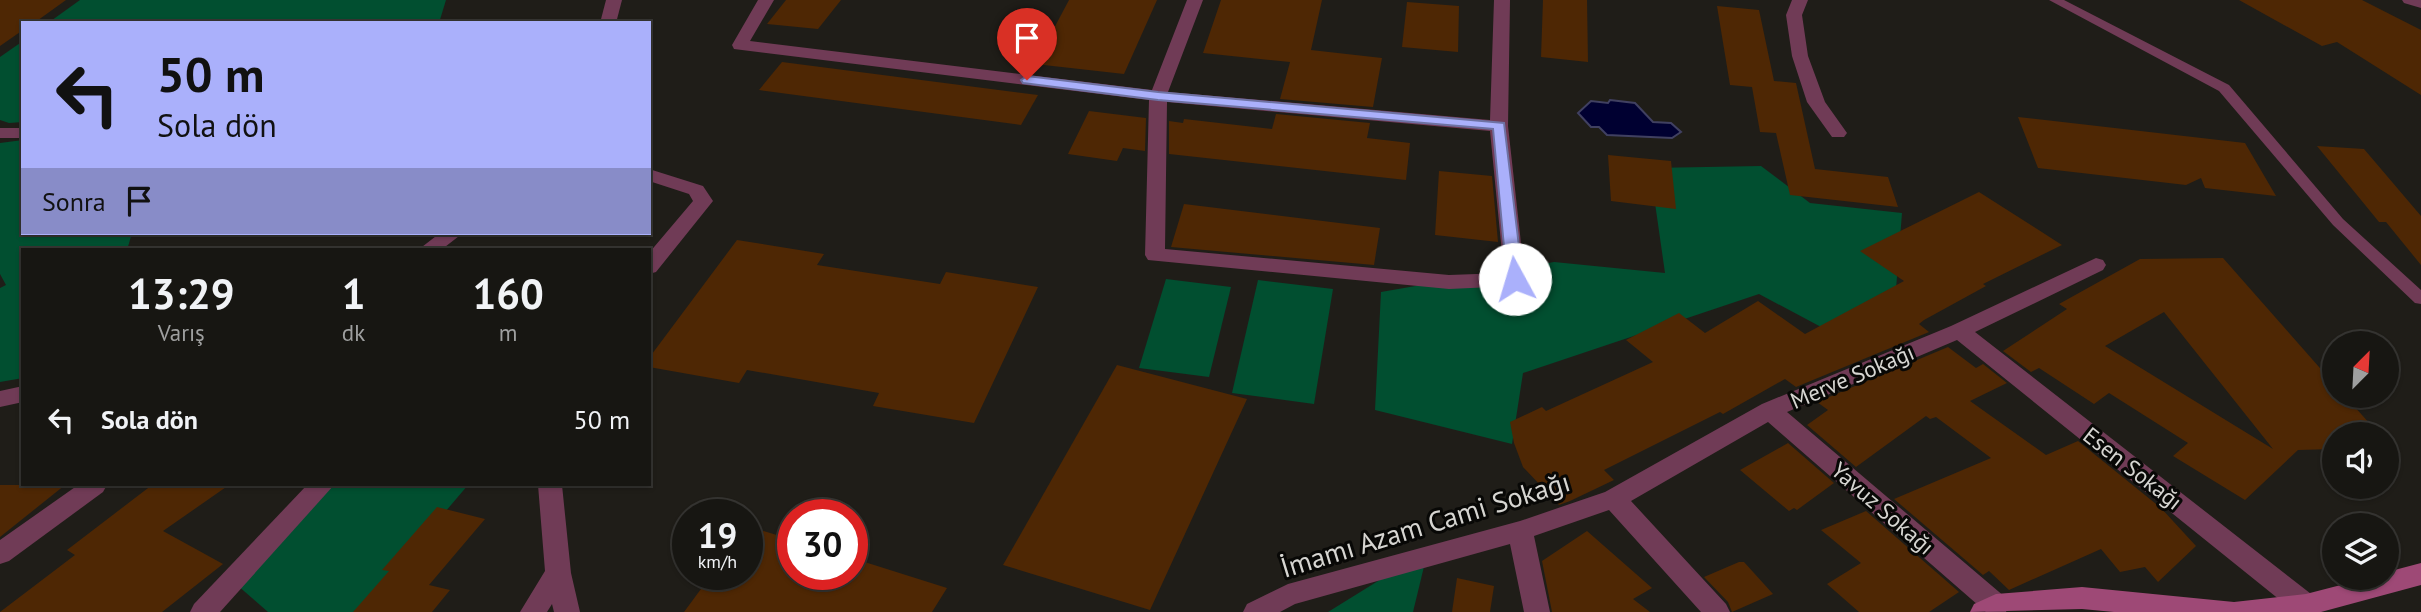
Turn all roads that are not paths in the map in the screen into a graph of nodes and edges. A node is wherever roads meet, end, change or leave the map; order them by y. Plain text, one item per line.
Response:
1 (614, 0) edge
2 (766, 0) edge
3 (1195, 0) edge
4 (1502, 0) edge
5 (1800, 0) edge
6 (2055, 0) edge
7 (2410, 0) edge
8 (2421, 4) edge
9 (609, 21) edge
10 (1158, 96) junction
11 (1499, 126) junction
12 (0, 132) edge
13 (21, 132) edge
14 (1838, 133) dead end
15 (651, 175) edge
16 (450, 235) edge
17 (431, 248) edge
18 (651, 265) edge
19 (2096, 265) dead end
20 (2421, 299) edge
21 (1959, 331) junction
22 (21, 394) edge
23 (0, 398) edge
24 (1770, 410) junction
25 (94, 486) edge
26 (321, 486) edge
27 (550, 486) edge
28 (1614, 499) junction
29 (1520, 531) junction
30 (0, 554) edge
31 (558, 573) junction
32 (2421, 574) edge
33 (2305, 608) edge
34 (1989, 609) edge
35 (203, 612) edge
36 (533, 612) edge
37 (567, 612) edge
38 (1256, 612) edge
39 (1537, 612) edge
40 (1717, 612) edge
41 (2234, 612) edge

1 - 9 street
2 - 10 street
3 - 10 street
4 - 11 street
5 - 14 street
6 - 20 lane
7 - 8 street
10 - 11 street
10 - 11 street
12 - 13 street
15 - 18 street
16 - 17 street
19 - 21 street, Merve Sokağı
21 - 24 street, Merve Sokağı
21 - 33 street, Esen Sokağı
22 - 23 street
24 - 28 street, Merve Sokağı
24 - 34 street, Yavuz Sokağı
25 - 30 street
26 - 35 street
27 - 31 street
28 - 29 street, İmamı Azam Cami Sokağı
28 - 40 street
29 - 38 street, İmamı Azam Cami Sokağı
29 - 39 street
31 - 36 street
31 - 37 street
32 - 33 main road
33 - 41 main road
34 - 41 main road

